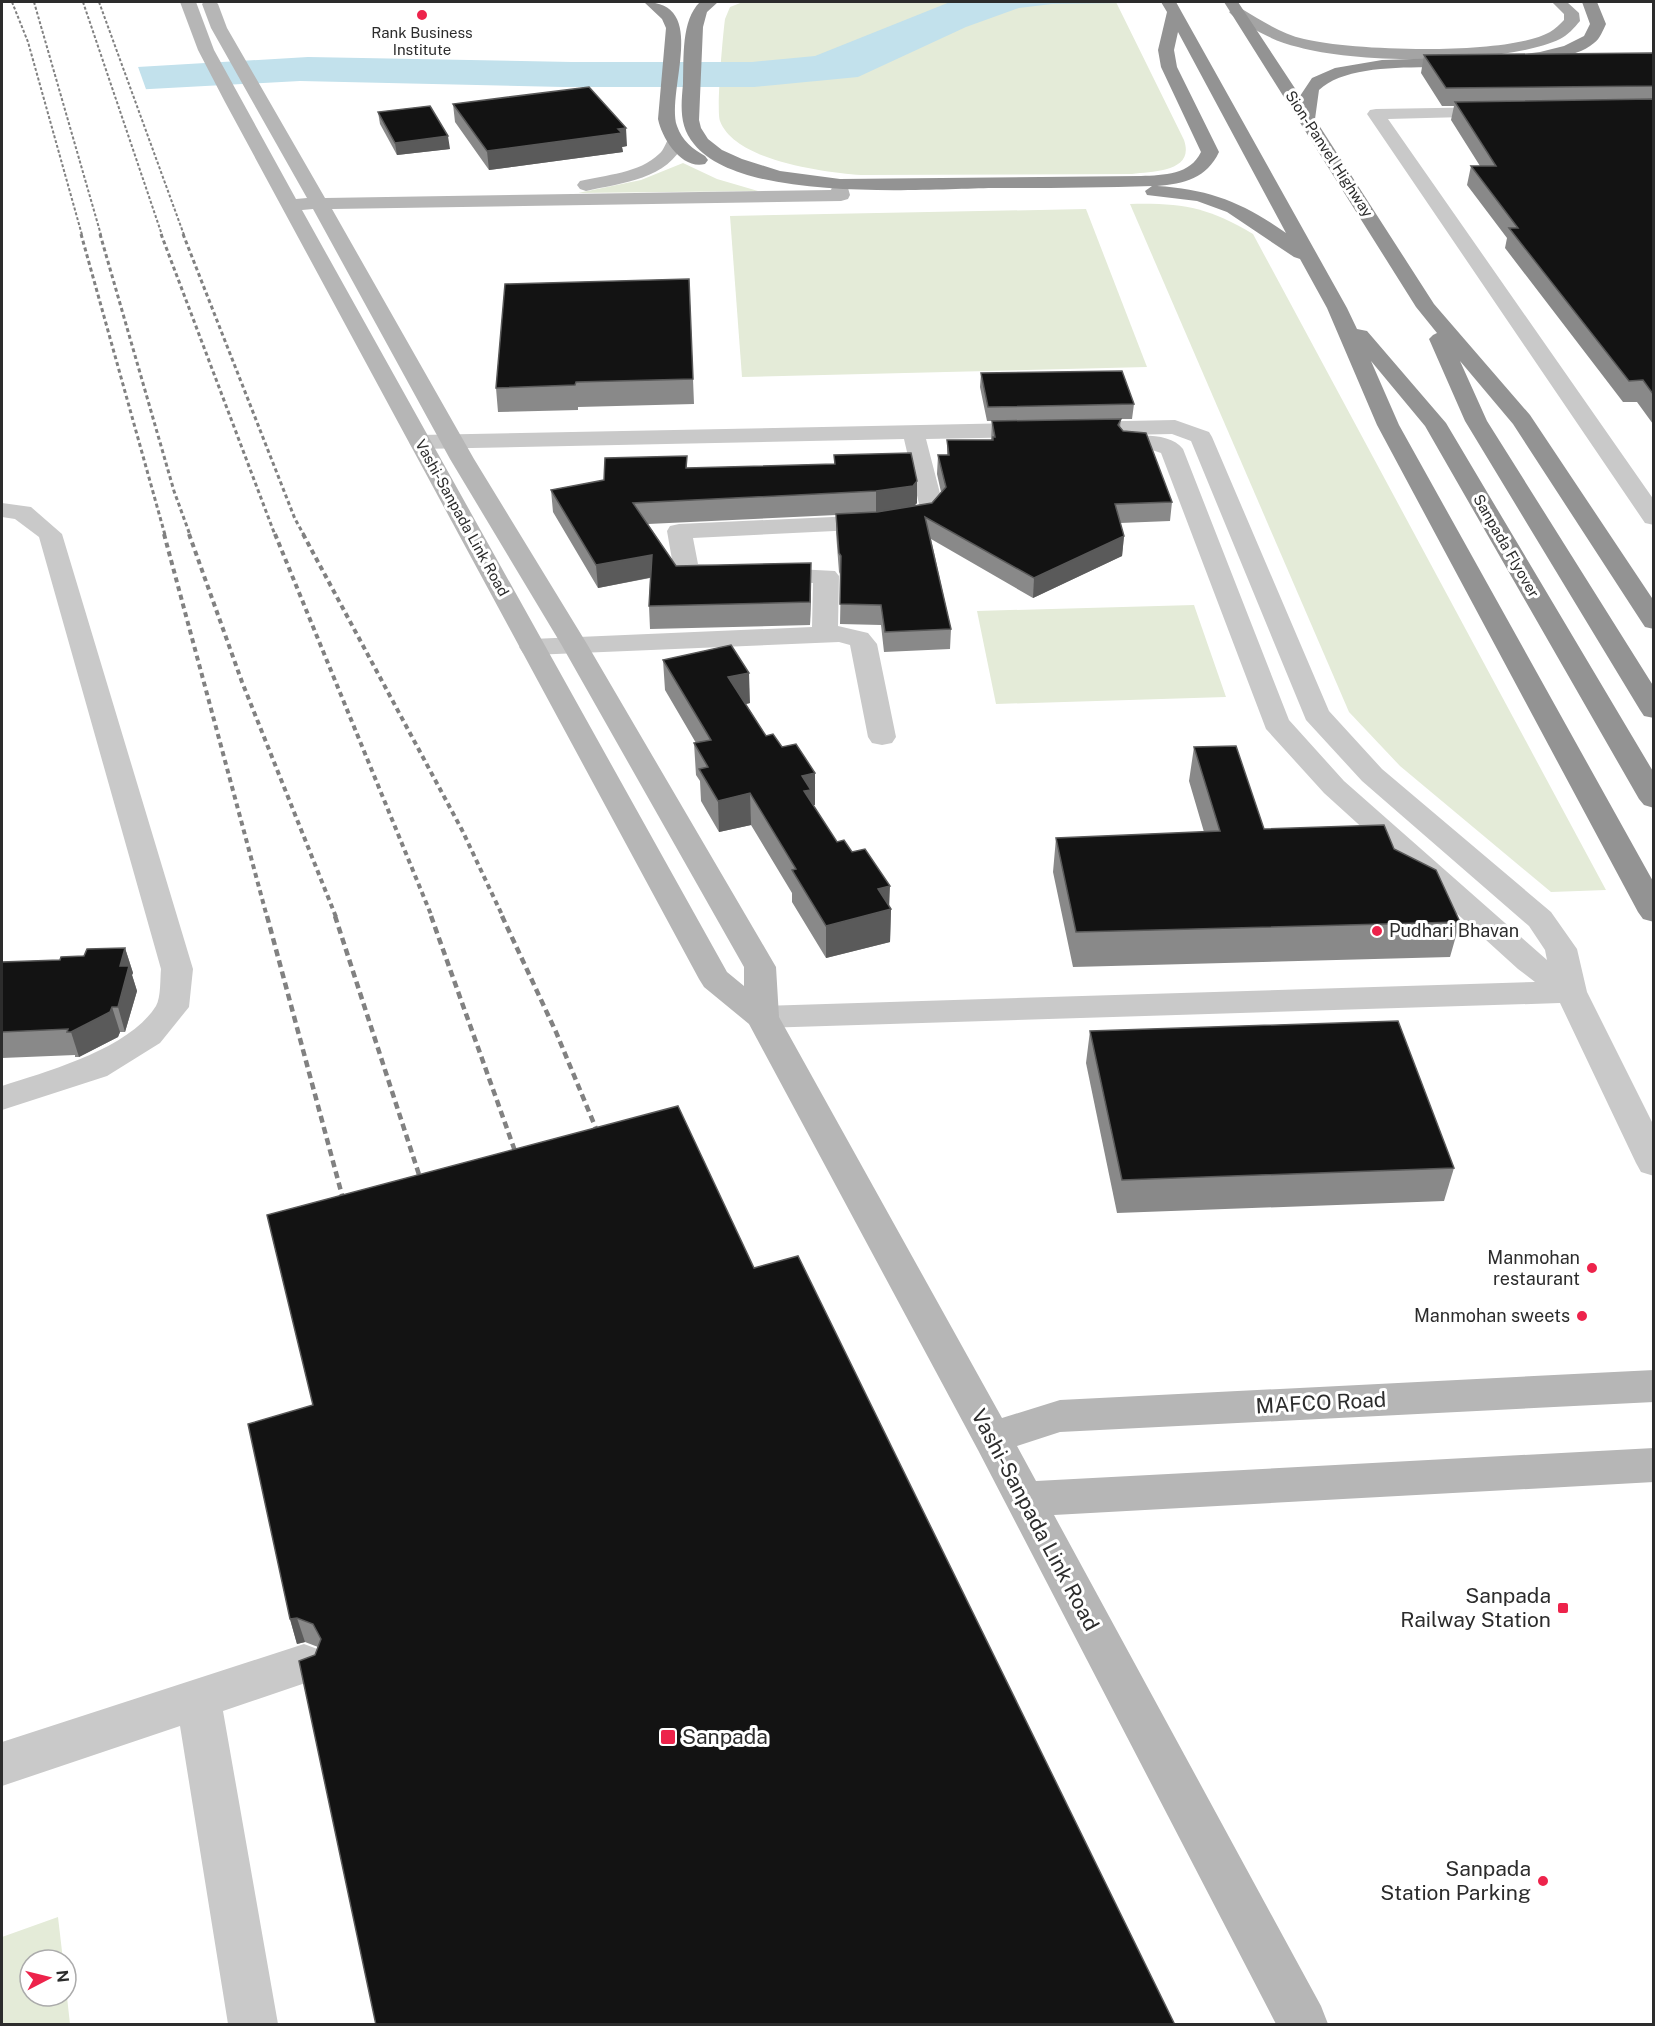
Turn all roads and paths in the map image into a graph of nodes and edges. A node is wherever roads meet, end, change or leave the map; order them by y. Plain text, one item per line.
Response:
1 (188, 2) edge
2 (209, 2) edge
3 (710, 2) edge
4 (1559, 2) edge
5 (1591, 3) edge
6 (655, 4) edge
7 (1172, 7) edge
8 (1234, 7) edge
9 (1515, 112) edge
10 (690, 118) junction
11 (667, 119) junction
12 (1306, 120) junction
13 (675, 142) junction
14 (296, 162) junction
15 (268, 166) junction
16 (841, 190) junction
17 (316, 198) junction
18 (287, 201) junction
19 (1310, 260) junction
20 (1426, 307) junction
21 (1337, 308) junction
22 (915, 438) junction
23 (458, 450) junction
24 (425, 451) junction
25 (2, 510) edge
26 (1653, 518) edge
27 (1653, 621) edge
28 (825, 635) junction
29 (574, 644) junction
30 (532, 647) junction
31 (1653, 710) edge
32 (882, 737) dead end
33 (1653, 799) edge
34 (1653, 912) edge
35 (1571, 992) junction
36 (762, 1017) junction
37 (2, 1098) edge
38 (1653, 1163) edge
39 (1653, 1386) edge
40 (992, 1438) junction
41 (1653, 1465) edge
42 (1023, 1499) junction
43 (304, 1664) edge
44 (198, 1699) junction
45 (2, 1764) edge
46 (253, 2025) edge
47 (1303, 2025) edge

1 - 15 main road, Vashi-Sanpada Link Road
2 - 14 main road, Vashi-Sanpada Link Road
3 - 10 highway
4 - 8 main road
5 - 12 highway
6 - 11 highway
7 - 16 highway
7 - 19 highway
8 - 12 highway, Sion-Panvel Highway
9 - 26 street
10 - 11 highway
10 - 16 highway
11 - 13 highway
12 - 20 highway, Sion-Panvel Highway
13 - 16 highway
13 - 17 main road
14 - 15 main road
14 - 17 main road, Vashi-Sanpada Link Road
15 - 18 main road, Vashi-Sanpada Link Road
16 - 17 main road
16 - 19 highway
17 - 18 main road
17 - 23 main road, Vashi-Sanpada Link Road
18 - 24 main road, Vashi-Sanpada Link Road
19 - 21 highway
20 - 27 highway
20 - 31 highway
21 - 33 highway, Sanpada Flyover
21 - 34 highway
22 - 23 street
22 - 28 street
22 - 35 street
22 - 35 street
23 - 24 street
23 - 29 main road, Vashi-Sanpada Link Road
24 - 30 main road, Vashi-Sanpada Link Road
25 - 37 street
28 - 29 street
28 - 32 street
29 - 30 street
29 - 36 main road, Vashi-Sanpada Link Road
30 - 36 main road, Vashi-Sanpada Link Road
35 - 36 street
35 - 38 street
36 - 40 main road, Vashi-Sanpada Link Road
39 - 40 main road, MAFCO Road
40 - 42 main road, Vashi-Sanpada Link Road
41 - 42 main road
42 - 47 main road, Vashi-Sanpada Link Road
43 - 44 street
44 - 45 street
44 - 46 street

